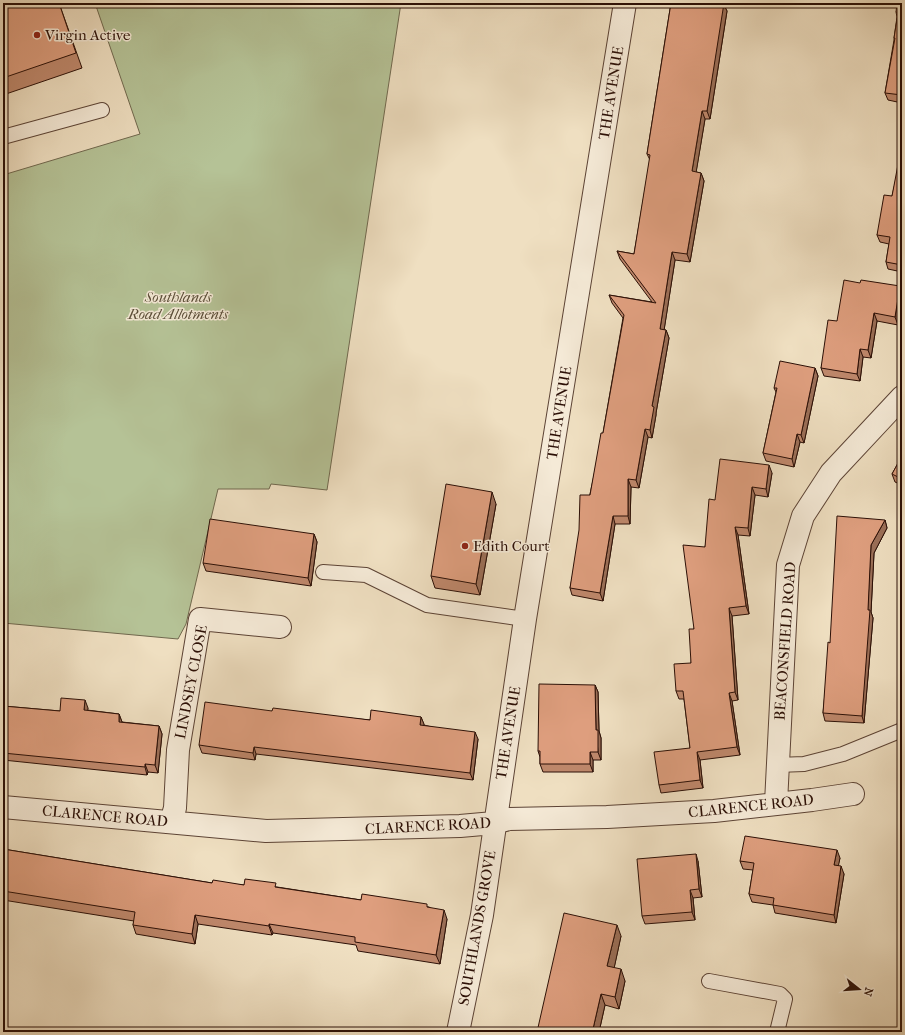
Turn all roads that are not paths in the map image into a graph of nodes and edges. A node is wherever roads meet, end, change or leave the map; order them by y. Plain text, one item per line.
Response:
1 (625, 3) edge
2 (102, 110) dead end
3 (3, 137) edge
4 (902, 397) edge
5 (323, 572) dead end
6 (525, 619) junction
7 (280, 627) dead end
8 (902, 730) edge
9 (777, 765) junction
10 (853, 794) dead end
11 (776, 803) junction
12 (3, 807) edge
13 (171, 822) junction
14 (494, 823) junction
15 (709, 981) dead end
16 (458, 1032) edge
17 (777, 1032) edge

1 - 6 street, THE AVENUE
2 - 3 lane
4 - 9 street, BEACONSFIELD ROAD
5 - 6 lane
6 - 14 street, THE AVENUE
7 - 13 street, LINDSEY CLOSE
8 - 9 lane
9 - 11 street, BEACONSFIELD ROAD
10 - 11 street, CLARENCE ROAD
11 - 14 street, CLARENCE ROAD
12 - 13 street, CLARENCE ROAD
13 - 14 street, CLARENCE ROAD
14 - 16 street, SOUTHLANDS GROVE
15 - 17 lane

